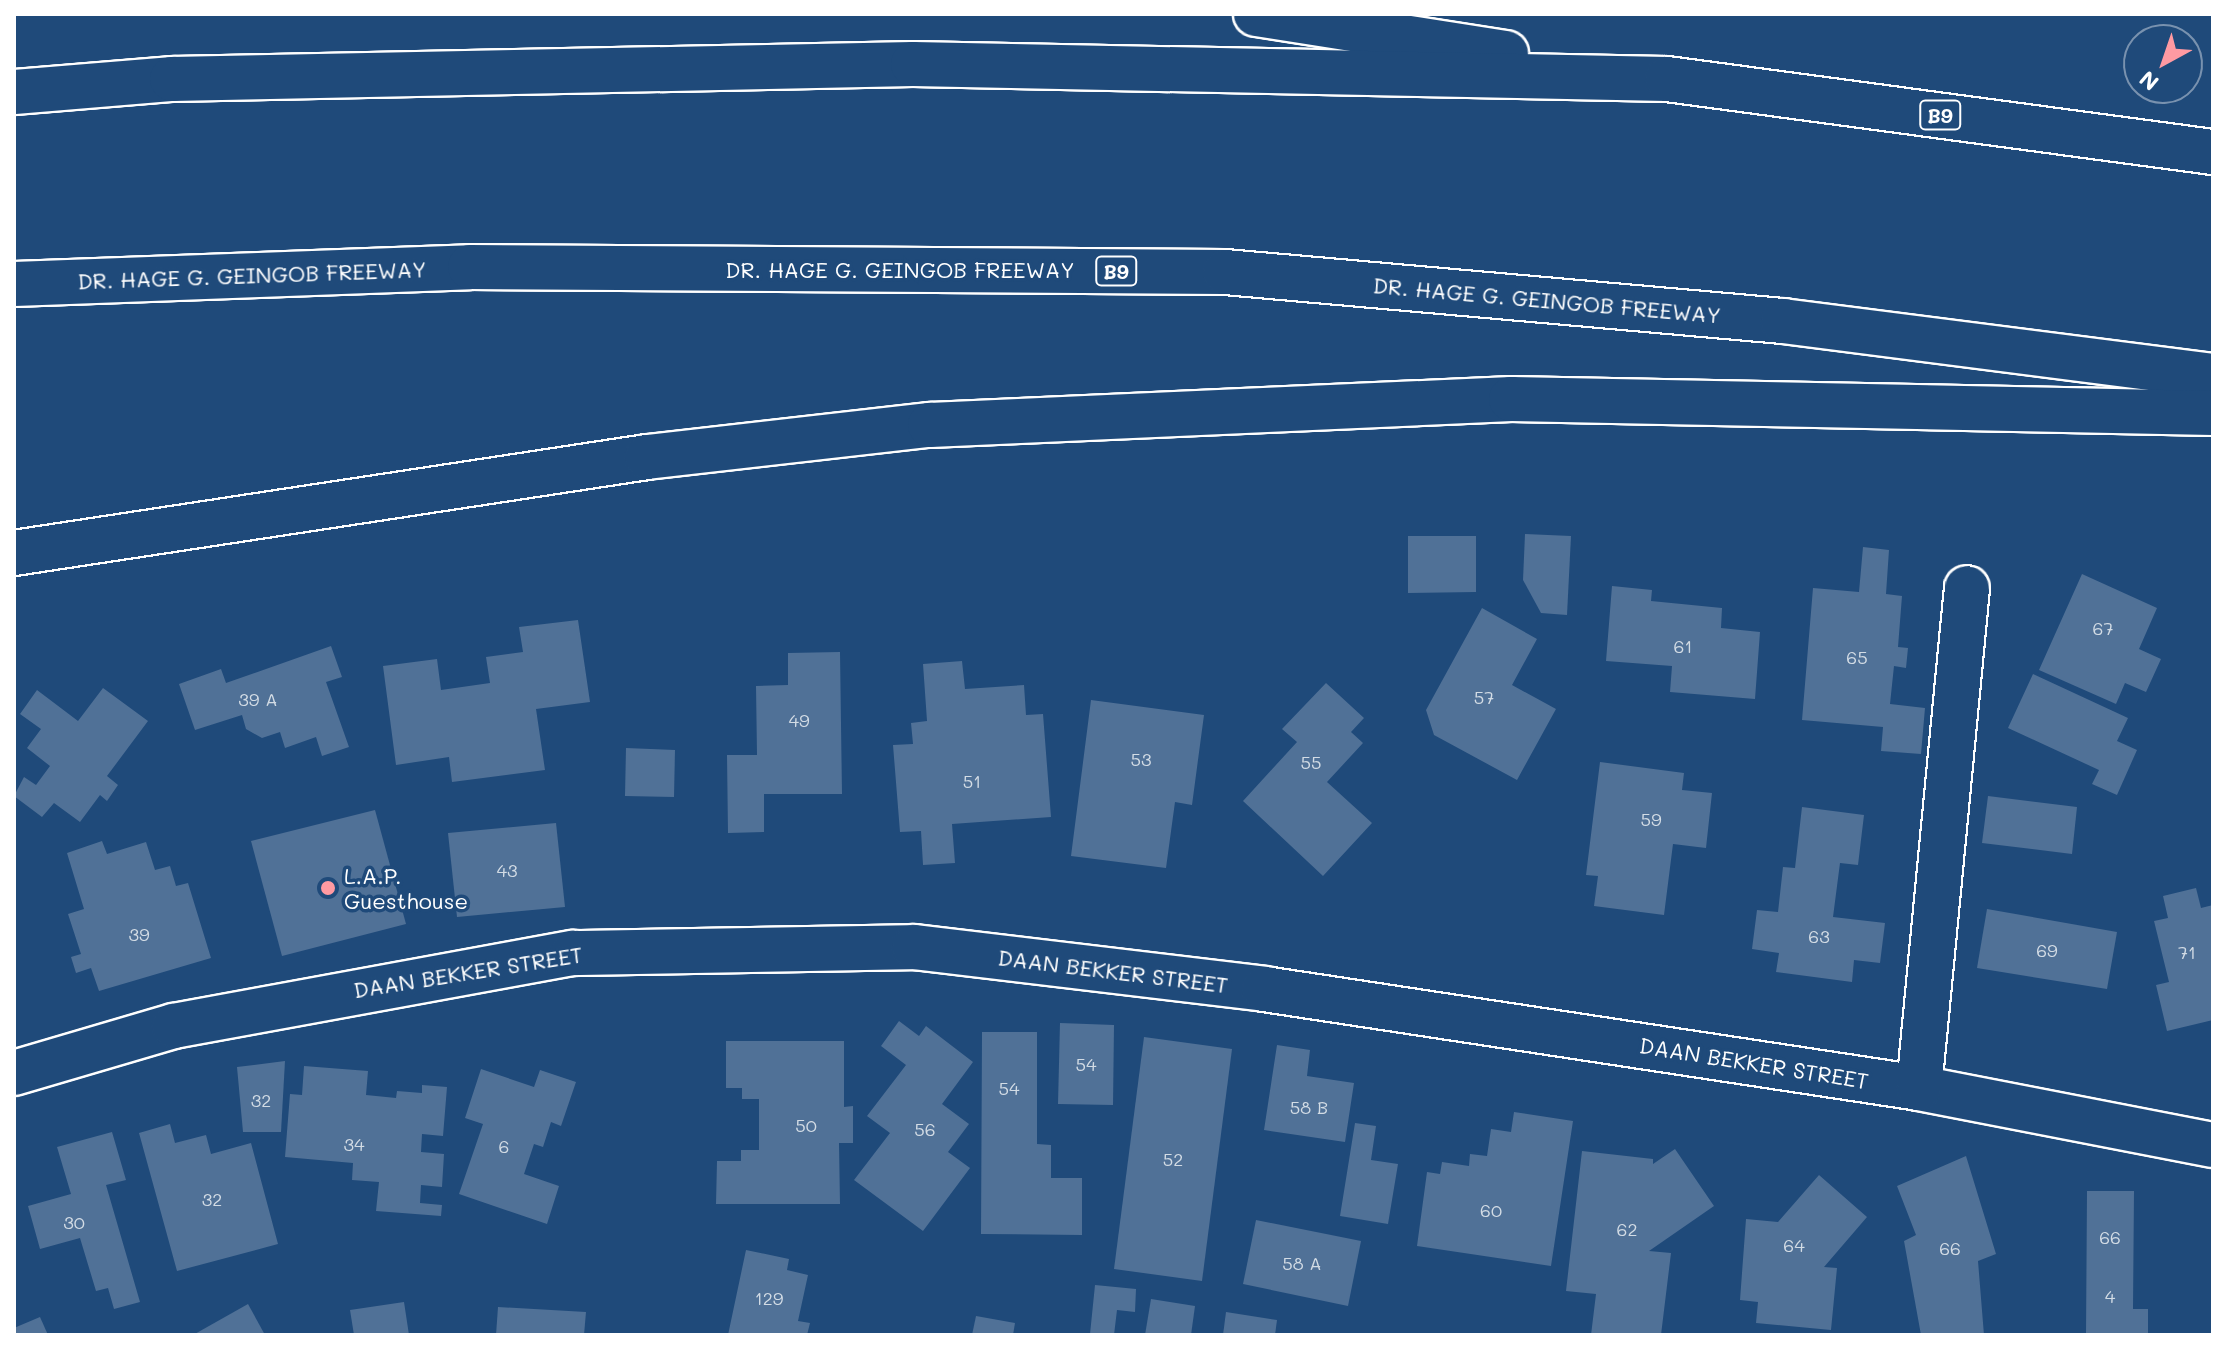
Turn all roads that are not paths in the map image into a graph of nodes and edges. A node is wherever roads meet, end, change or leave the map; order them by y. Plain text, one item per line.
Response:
1 (1256, 14) edge
2 (1667, 79) junction
3 (14, 92) edge
4 (2213, 152) edge
5 (14, 284) edge
6 (2213, 376) edge
7 (2213, 413) edge
8 (14, 553) edge
9 (1967, 588) dead end
10 (14, 1073) edge
11 (1919, 1088) junction
12 (2213, 1145) edge

1 - 2 main road
2 - 3 main road, B9
2 - 4 main road, B9
5 - 6 main road, DR. HAGE G. GEINGOB FREEWAY / B9
7 - 8 main road
9 - 11 main road
10 - 11 main road, DAAN BEKKER STREET
11 - 12 main road, DAAN BEKKER STREET

